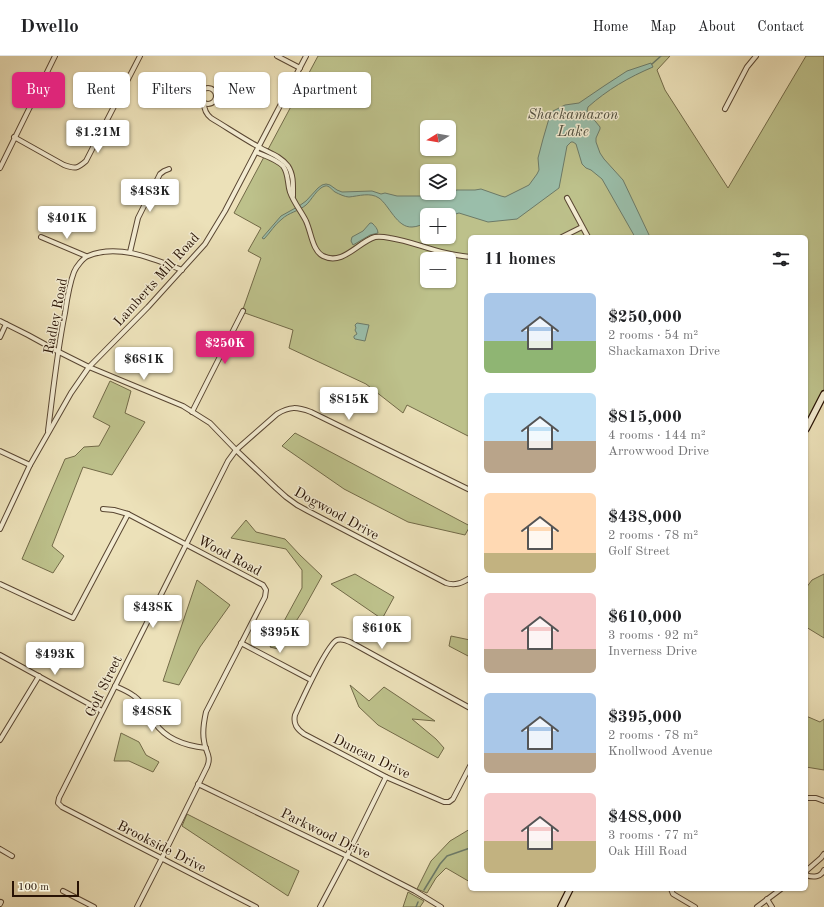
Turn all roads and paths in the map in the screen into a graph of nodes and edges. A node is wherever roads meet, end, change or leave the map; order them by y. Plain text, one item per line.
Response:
1 (55, 56) edge
2 (140, 56) edge
3 (277, 56) edge
4 (306, 56) edge
5 (756, 56) edge
6 (300, 68) junction
7 (204, 103) joint
8 (204, 108) edge
9 (724, 109) dead end
10 (14, 137) junction
11 (259, 147) junction
12 (256, 152) junction
13 (0, 168) edge
14 (169, 169) dead end
15 (567, 198) dead end
16 (293, 199) junction
17 (582, 226) junction
18 (566, 235) edge
19 (587, 235) edge
20 (41, 237) dead end
21 (130, 252) junction
22 (86, 256) junction
23 (468, 257) edge
24 (182, 270) junction
25 (243, 311) dead end
26 (0, 321) edge
27 (6, 324) junction
28 (0, 337) edge
29 (58, 352) junction
30 (89, 367) junction
31 (824, 394) edge
32 (192, 412) junction
33 (808, 425) edge
34 (48, 434) junction
35 (236, 450) junction
36 (0, 451) edge
37 (30, 465) junction
38 (468, 489) edge
39 (103, 509) dead end
40 (128, 514) junction
41 (1, 526) edge
42 (187, 544) junction
43 (468, 579) edge
44 (0, 584) edge
45 (241, 643) junction
46 (0, 654) edge
47 (39, 676) junction
48 (311, 680) junction
49 (115, 686) junction
50 (468, 707) edge
51 (102, 711) junction
52 (0, 740) edge
53 (206, 748) junction
54 (468, 770) edge
55 (386, 777) junction
56 (198, 784) junction
57 (808, 798) edge
58 (824, 801) edge
59 (58, 803) joint
60 (0, 850) edge
61 (12, 856) dead end
62 (347, 856) junction
63 (822, 856) edge
64 (162, 858) junction
65 (824, 863) edge
66 (808, 869) edge
67 (824, 870) edge
68 (808, 876) edge
69 (63, 891) dead end
70 (569, 891) edge
71 (672, 891) edge
72 (778, 891) edge
73 (767, 899) junction
74 (94, 907) edge
75 (137, 907) edge
76 (256, 907) edge
77 (320, 907) edge
78 (440, 907) edge
79 (561, 907) edge
80 (695, 907) edge
81 (757, 907) edge
82 (772, 907) edge

1 - 10 street
2 - 10 street
3 - 6 street
4 - 6 street, Lamberts Mill Road
5 - 9 street
6 - 11 street, Lamberts Mill Road
7 - 7 street
8 - 11 street
10 - 13 street
11 - 12 street, Lamberts Mill Road
11 - 16 street
12 - 16 street
12 - 24 street, Lamberts Mill Road
14 - 21 street
15 - 17 street
16 - 23 street
17 - 18 street
17 - 19 street
20 - 22 street
21 - 22 street
21 - 24 street
22 - 29 street, Radley Road
24 - 30 street, Lamberts Mill Road
25 - 32 street
26 - 27 street, Dogwood Drive
27 - 28 street
27 - 29 street, Dogwood Drive
29 - 30 street, Dogwood Drive
29 - 34 street, Radley Road
30 - 32 street, Dogwood Drive
30 - 34 street, Lamberts Mill Road
31 - 33 main road
32 - 35 street, Dogwood Drive
34 - 37 street, Lamberts Mill Road
35 - 38 street, Golf Street
35 - 42 street, Golf Street
35 - 43 street, Dogwood Drive
36 - 37 street
37 - 41 street, Lamberts Mill Road
39 - 40 street, Wood Road
40 - 42 street, Wood Road
40 - 44 street
42 - 45 street, Wood Road
42 - 49 street, Golf Street
45 - 48 street
45 - 53 street, Wood Road
46 - 47 street
47 - 51 street
47 - 52 street
48 - 50 street
48 - 55 street, Duncan Drive
49 - 51 street, Golf Street
49 - 53 street
51 - 59 street, Golf Street
53 - 56 street, Wood Road
54 - 55 street, Duncan Drive
55 - 62 street
56 - 62 street, Parkwood Drive
56 - 64 street, Wood Road
57 - 58 street
59 - 64 street, Brookside Drive
60 - 61 street
62 - 77 street
62 - 78 street, Parkwood Drive
63 - 65 street
63 - 66 street
64 - 75 street, Wood Road
64 - 76 street, Brookside Drive
67 - 68 street
69 - 74 street
70 - 79 main road
71 - 80 street
72 - 73 street
73 - 81 street
73 - 82 street

